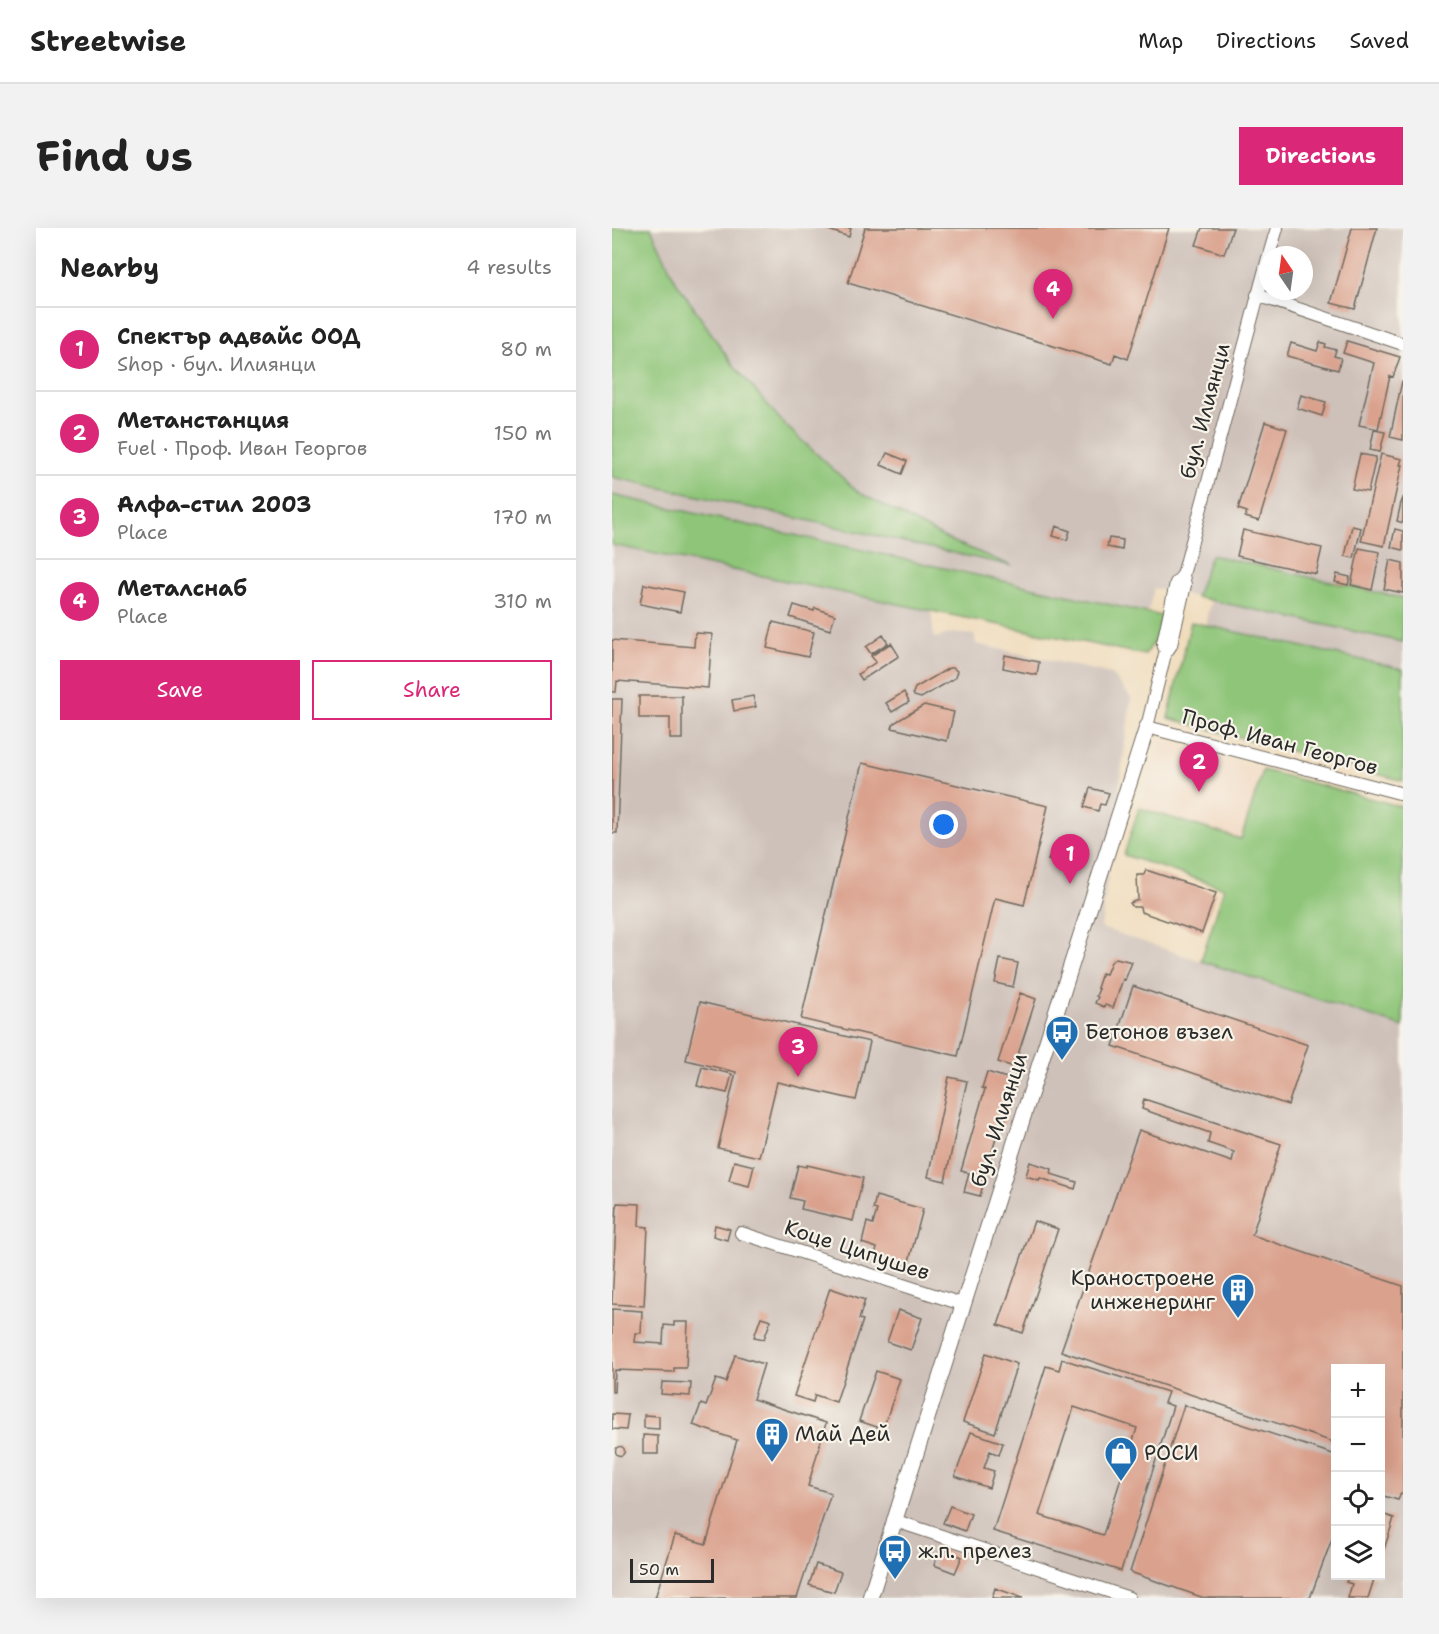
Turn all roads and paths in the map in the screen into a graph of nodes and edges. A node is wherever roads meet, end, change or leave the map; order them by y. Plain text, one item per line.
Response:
1 (1277, 228) edge
2 (1271, 246) edge
3 (1259, 288) edge
4 (1257, 295) junction
5 (1403, 344) edge
6 (1147, 727) junction
7 (1403, 794) edge
8 (741, 1233) dead end
9 (962, 1304) junction
10 (893, 1520) junction
11 (870, 1598) edge
12 (1129, 1598) edge

1 - 2 street, бул. Илиянци
3 - 4 street, бул. Илиянци
4 - 5 street
4 - 6 street, бул. Илиянци
6 - 7 street, Проф. Иван Георгов
6 - 9 street, бул. Илиянци
8 - 9 street, Коце Ципушев
9 - 10 street, бул. Илиянци
10 - 11 street, бул. Илиянци
10 - 12 street

